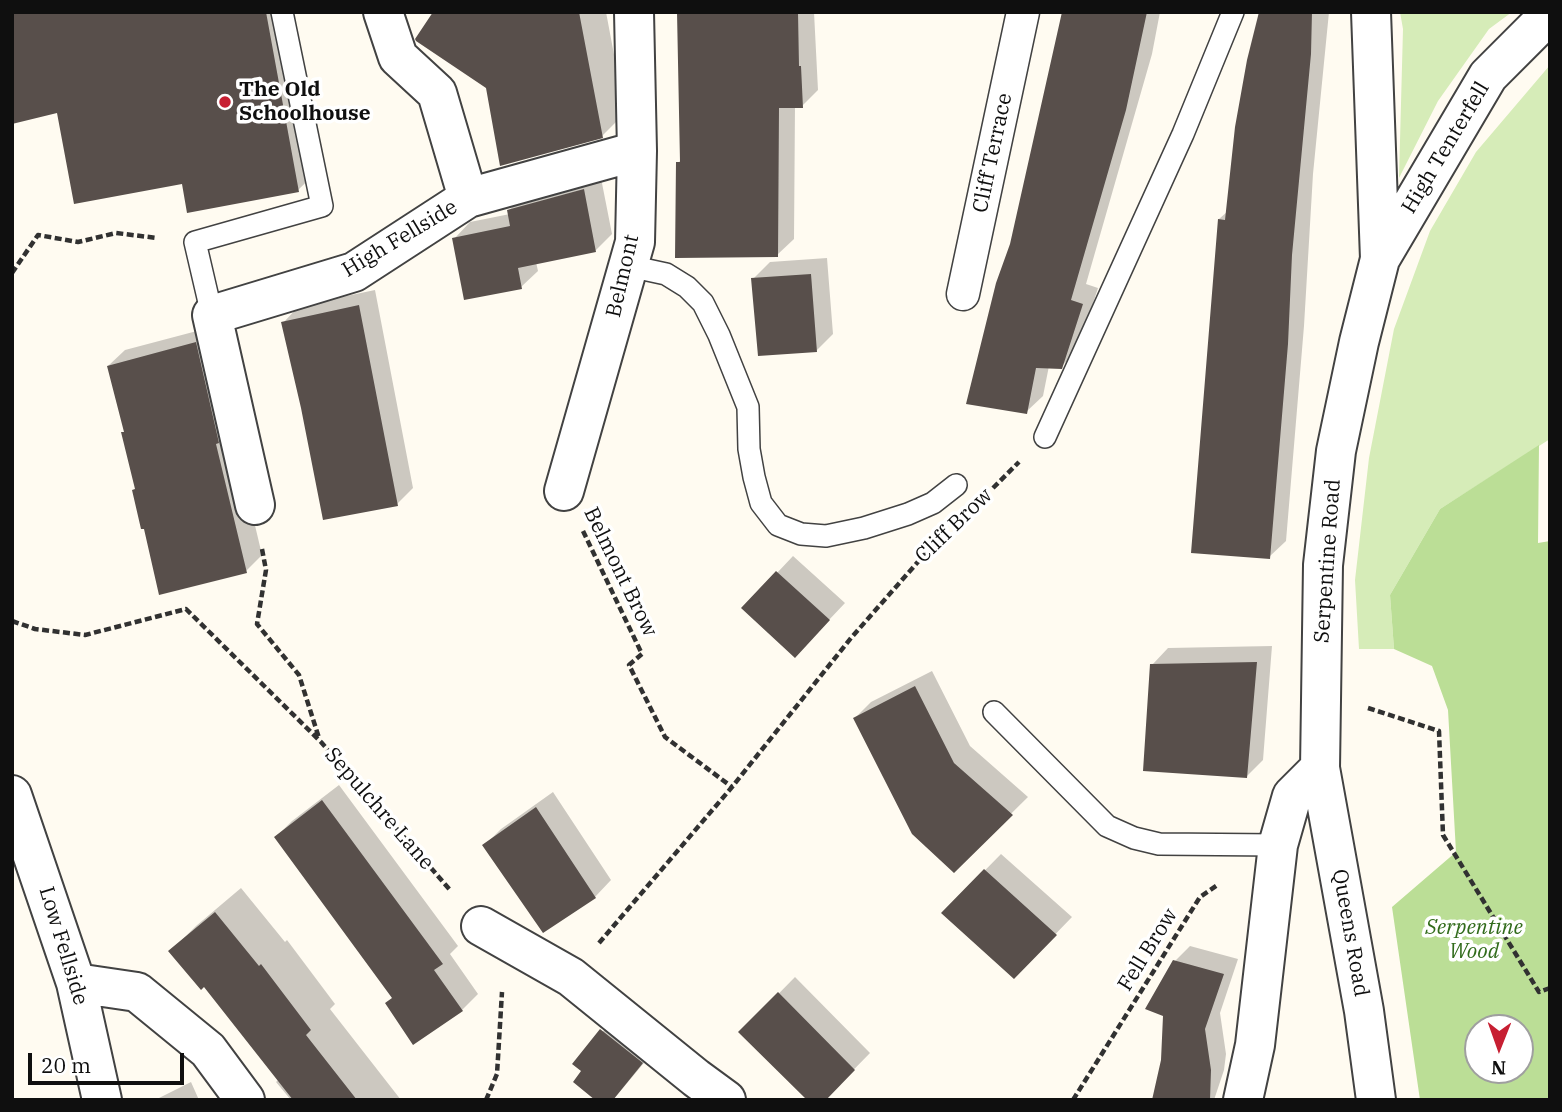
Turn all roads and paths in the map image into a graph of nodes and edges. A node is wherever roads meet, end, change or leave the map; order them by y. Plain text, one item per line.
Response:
1 (282, 12) edge
2 (383, 12) edge
3 (634, 12) edge
4 (1023, 12) edge
5 (1233, 12) edge
6 (1371, 12) edge
7 (1550, 14) edge
8 (637, 151) junction
9 (468, 198) junction
10 (117, 233) dead end
11 (1380, 259) junction
12 (629, 266) junction
13 (12, 273) edge
14 (963, 294) dead end
15 (212, 315) junction
16 (1045, 437) joint
17 (956, 485) dead end
18 (564, 491) joint
19 (985, 495) dead end
20 (255, 505) joint
21 (936, 543) dead end
22 (12, 621) edge
23 (1321, 693) junction
24 (994, 712) dead end
25 (321, 742) junction
26 (1320, 768) junction
27 (732, 787) junction
28 (12, 795) edge
29 (1278, 845) junction
30 (481, 926) junction
31 (570, 976) junction
32 (76, 983) junction
33 (1550, 988) edge
34 (102, 1100) edge
35 (245, 1100) edge
36 (486, 1100) edge
37 (726, 1100) edge
38 (1073, 1100) edge
39 (1243, 1100) edge
40 (1376, 1100) edge

1 - 15 lane
2 - 9 street, High Fellside
3 - 8 street, Belmont
4 - 14 street, Cliff Terrace
5 - 16 lane
6 - 11 street, Serpentine Road
7 - 11 street, High Tenterfell
8 - 9 street, High Fellside
8 - 12 street, Belmont
9 - 15 street, High Fellside
10 - 13 path
11 - 23 street, Serpentine Road
12 - 17 lane
12 - 18 street, Belmont
15 - 20 street
16 - 19 path, Cliff Brow
18 - 27 path, Belmont Brow
20 - 25 path
21 - 27 path, Cliff Brow
22 - 25 path, Sepulchre Lane
23 - 26 street, Serpentine Road
23 - 33 path
24 - 29 lane
25 - 30 path, Sepulchre Lane
26 - 29 street
26 - 40 street, Queens Road
27 - 31 path, Cliff Brow
28 - 32 street, Low Fellside
29 - 38 path, Fell Brow
29 - 39 street
30 - 31 street
30 - 36 path, Sepulchre Lane
31 - 37 street
32 - 34 street, Low Fellside
32 - 35 street

